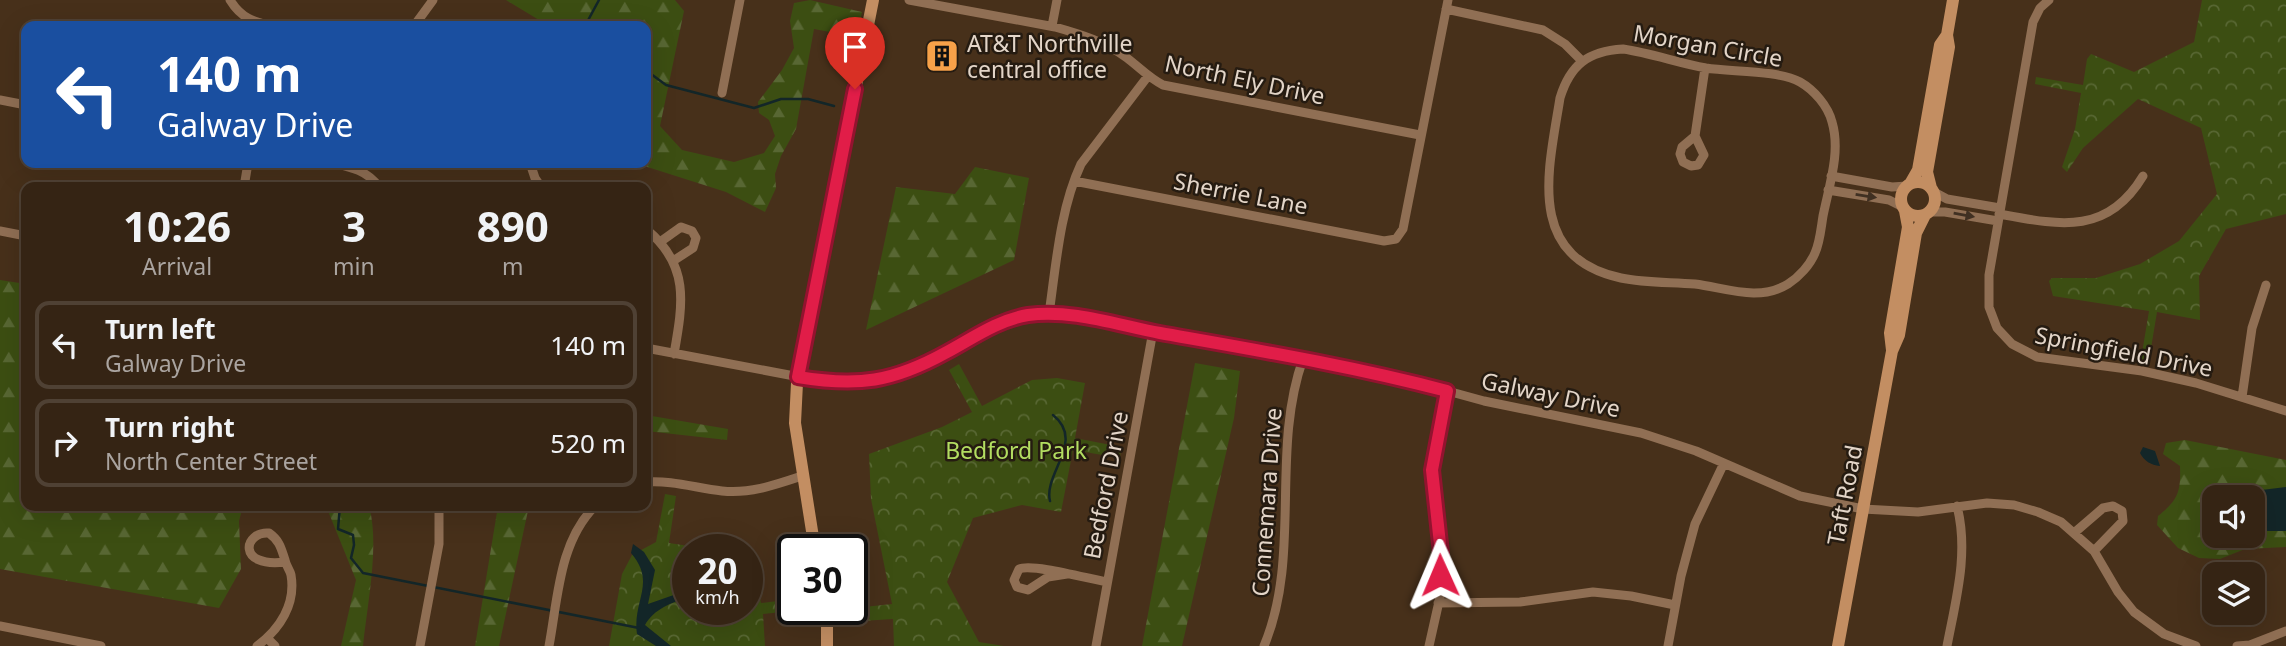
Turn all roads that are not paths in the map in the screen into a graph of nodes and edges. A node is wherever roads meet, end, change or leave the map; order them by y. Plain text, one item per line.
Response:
1 (230, 0) edge
2 (433, 0) edge
3 (740, 0) edge
4 (873, 0) edge
5 (909, 0) edge
6 (1057, 0) edge
7 (1953, 0) edge
8 (2049, 0) edge
9 (1447, 5) edge
10 (256, 21) edge
11 (418, 21) edge
12 (1052, 26) junction
13 (1947, 35) junction
14 (1582, 61) junction
15 (1705, 68) junction
16 (1148, 76) junction
17 (722, 93) dead end
18 (0, 100) edge
19 (21, 104) edge
20 (1420, 135) junction
21 (1695, 136) dead end
22 (350, 168) edge
23 (1831, 176) junction
24 (2143, 176) dead end
25 (1074, 181) junction
26 (375, 182) edge
27 (1909, 185) junction
28 (1828, 190) junction
29 (1932, 190) junction
30 (1904, 209) junction
31 (1927, 214) junction
32 (1999, 214) junction
33 (0, 231) edge
34 (651, 234) edge
35 (21, 235) edge
36 (660, 242) junction
37 (673, 261) junction
38 (2266, 285) dead end
39 (1049, 314) junction
40 (1153, 331) junction
41 (651, 349) edge
42 (1892, 351) junction
43 (674, 354) junction
44 (1303, 359) junction
45 (798, 377) junction
46 (1447, 391) junction
47 (2242, 397) junction
48 (2286, 411) edge
49 (1724, 463) junction
50 (802, 476) junction
51 (651, 482) edge
52 (1957, 506) junction
53 (1863, 509) junction
54 (439, 511) edge
55 (588, 511) edge
56 (2074, 533) junction
57 (812, 534) edge
58 (2094, 551) junction
59 (285, 562) dead end
60 (1067, 574) junction
61 (1107, 582) junction
62 (1438, 603) junction
63 (1675, 605) junction
64 (827, 625) edge
65 (0, 626) edge
66 (2286, 631) edge
67 (267, 638) junction
68 (87, 645) edge
69 (100, 646) edge
70 (257, 646) edge
71 (275, 646) edge
72 (420, 646) edge
73 (549, 646) edge
74 (827, 646) edge
75 (1096, 646) edge
76 (1264, 646) edge
77 (1429, 646) edge
78 (1668, 646) edge
79 (1838, 646) edge
80 (1947, 646) edge
81 (2196, 646) edge
82 (2237, 646) edge

1 - 10 street
2 - 11 street
3 - 17 street
4 - 45 street
5 - 12 street, North Ely Drive
6 - 12 street
7 - 13 street
8 - 32 street, Springfield Drive
9 - 14 street
9 - 20 street
12 - 16 street, North Ely Drive
13 - 27 street
13 - 29 street
14 - 15 street, Morgan Circle
14 - 28 street, Morgan Circle
15 - 21 street
15 - 23 street, Morgan Circle
16 - 20 street, North Ely Drive
16 - 25 street
18 - 19 street
20 - 25 street, Sherrie Lane
22 - 26 street
23 - 27 street
23 - 28 street, Morgan Circle
24 - 32 street
25 - 39 street
27 - 29 street
27 - 30 street
28 -> 30 street
29 - 31 street
29 - 32 street
30 - 31 street
30 - 42 street, Taft Road
31 -> 32 street
31 - 42 street, Taft Road
32 - 47 street, Springfield Drive
33 - 35 street
34 - 36 street
36 - 37 street
36 - 37 street
37 - 43 street
38 - 47 street
39 - 40 street, Galway Drive
39 - 45 street, Galway Drive
40 - 44 street, Galway Drive
40 - 61 street, Bedford Drive
41 - 43 street, Galway Drive
42 - 53 street, Taft Road
43 - 45 street, Galway Drive
44 - 46 street, Galway Drive
44 - 76 street, Connemara Drive
45 - 50 street
46 - 49 street, Galway Drive
46 - 62 street
47 - 48 street, Springfield Drive
49 - 53 street, Galway Drive
49 - 63 street
50 - 51 street
50 - 57 street
52 - 53 street, Galway Drive
52 - 56 street, Galway Drive
52 - 80 street
53 - 79 street, Taft Road
54 - 72 street
55 - 73 street
56 - 58 street, Galway Drive
56 - 58 street
58 - 81 street, Galway Drive
59 - 67 street
60 - 60 street
60 - 61 street
61 - 75 street, Bedford Drive
62 - 63 street
62 - 77 street
63 - 78 street
64 - 74 street
65 - 68 street
66 - 82 street
67 - 70 street
67 - 71 street
68 - 69 street

